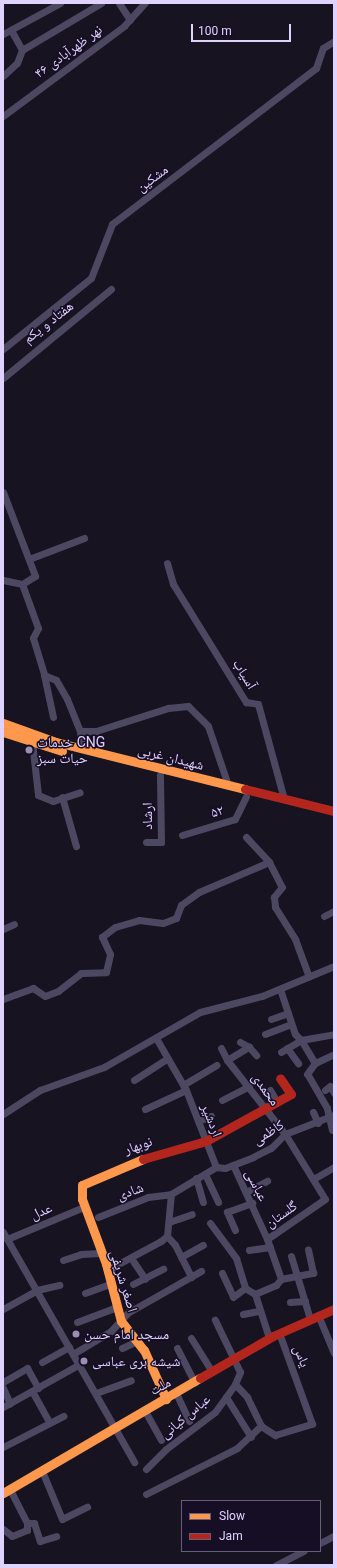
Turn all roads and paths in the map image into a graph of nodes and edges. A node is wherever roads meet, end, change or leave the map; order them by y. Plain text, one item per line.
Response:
1 (60, 3) edge
2 (101, 3) edge
3 (119, 3) edge
4 (145, 3) edge
5 (130, 20) junction
6 (11, 30) junction
7 (3, 34) edge
8 (334, 41) edge
9 (22, 50) junction
10 (3, 76) edge
11 (3, 116) edge
12 (111, 289) dead end
13 (3, 349) edge
14 (3, 378) edge
15 (3, 492) edge
16 (84, 538) dead end
17 (29, 558) junction
18 (167, 563) dead end
19 (3, 580) edge
20 (22, 584) junction
21 (44, 675) junction
22 (53, 716) dead end
23 (3, 723) edge
24 (80, 731) junction
25 (3, 732) edge
26 (32, 742) junction
27 (82, 749) junction
28 (160, 775) junction
29 (228, 785) junction
30 (80, 792) dead end
31 (246, 796) junction
32 (62, 797) junction
33 (284, 799) junction
34 (334, 812) edge
35 (182, 835) dead end
36 (246, 837) dead end
37 (146, 842) dead end
38 (76, 846) dead end
39 (268, 862) junction
40 (334, 911) edge
41 (324, 916) dead end
42 (14, 924) dead end
43 (3, 929) edge
44 (334, 966) edge
45 (309, 978) junction
46 (280, 989) junction
47 (3, 999) edge
48 (288, 1013) junction
49 (271, 1019) dead end
50 (291, 1024) junction
51 (266, 1034) dead end
52 (334, 1034) edge
53 (156, 1038) junction
54 (301, 1040) junction
55 (240, 1042) dead end
56 (249, 1047) junction
57 (221, 1048) dead end
58 (256, 1055) dead end
59 (331, 1055) edge
60 (168, 1058) junction
61 (227, 1060) junction
62 (298, 1063) dead end
63 (315, 1063) junction
64 (216, 1065) dead end
65 (280, 1078) dead end
66 (134, 1080) dead end
67 (249, 1086) junction
68 (184, 1088) junction
69 (270, 1090) dead end
70 (325, 1090) dead end
71 (334, 1094) edge
72 (222, 1100) dead end
73 (277, 1102) junction
74 (145, 1109) dead end
75 (264, 1109) junction
76 (313, 1112) dead end
77 (3, 1114) edge
78 (211, 1116) dead end
79 (331, 1117) edge
80 (198, 1121) junction
81 (318, 1123) junction
82 (332, 1130) dead end
83 (285, 1134) junction
84 (206, 1141) junction
85 (232, 1165) junction
86 (216, 1167) junction
87 (334, 1167) edge
88 (205, 1174) junction
89 (196, 1178) junction
90 (315, 1178) junction
91 (268, 1181) dead end
92 (82, 1185) joint
93 (246, 1192) junction
94 (171, 1194) junction
95 (203, 1202) dead end
96 (218, 1202) dead end
97 (252, 1203) junction
98 (84, 1207) junction
99 (192, 1214) dead end
100 (98, 1217) dead end
101 (169, 1222) junction
102 (210, 1223) dead end
103 (235, 1230) dead end
104 (5, 1236) edge
105 (166, 1236) junction
106 (267, 1239) junction
107 (203, 1245) dead end
108 (270, 1247) junction
109 (249, 1250) dead end
110 (308, 1250) dead end
111 (101, 1252) junction
112 (291, 1256) dead end
113 (181, 1257) junction
114 (131, 1258) junction
115 (63, 1260) dead end
116 (164, 1269) dead end
117 (107, 1270) junction
118 (201, 1271) dead end
119 (222, 1274) dead end
120 (297, 1275) junction
121 (191, 1277) junction
122 (145, 1279) junction
123 (281, 1279) junction
124 (110, 1284) junction
125 (134, 1284) dead end
126 (59, 1285) dead end
127 (245, 1288) junction
128 (37, 1290) junction
129 (85, 1293) dead end
130 (255, 1294) junction
131 (305, 1301) junction
132 (290, 1302) dead end
133 (117, 1307) junction
134 (3, 1309) edge
135 (334, 1309) edge
136 (259, 1310) junction
137 (244, 1314) dead end
138 (314, 1317) junction
139 (215, 1320) dead end
140 (121, 1321) junction
141 (77, 1322) dead end
142 (279, 1333) junction
143 (192, 1338) dead end
144 (269, 1338) junction
145 (137, 1341) junction
146 (122, 1348) dead end
147 (177, 1348) dead end
148 (71, 1350) junction
149 (334, 1352) edge
150 (232, 1360) junction
151 (42, 1362) dead end
152 (80, 1364) junction
153 (212, 1372) junction
154 (131, 1380) dead end
155 (3, 1382) edge
156 (195, 1383) junction
157 (235, 1384) junction
158 (3, 1388) edge
159 (35, 1390) junction
160 (96, 1392) junction
161 (176, 1393) junction
162 (226, 1397) junction
163 (166, 1399) junction
164 (6, 1406) edge
165 (145, 1411) junction
166 (63, 1416) dead end
167 (188, 1421) dead end
168 (49, 1422) junction
169 (261, 1426) junction
170 (116, 1428) junction
171 (251, 1437) junction
172 (161, 1440) dead end
173 (3, 1447) edge
174 (134, 1462) dead end
175 (146, 1469) dead end
176 (42, 1471) junction
177 (6, 1491) edge
178 (146, 1494) dead end
179 (87, 1507) dead end
180 (27, 1523) junction
181 (3, 1529) edge
182 (56, 1536) dead end
183 (334, 1536) edge
184 (321, 1542) edge
185 (302, 1552) edge
186 (276, 1565) edge

1 - 6 street
2 - 9 street
3 - 5 street
4 - 5 street, نهر ظهرآبادی ۴۶
5 - 11 street, نهر ظهرآبادی ۴۶
6 - 7 street
6 - 9 street
8 - 13 street, مشکین
9 - 10 street
12 - 14 street, هفتاد و یکم
15 - 17 street
16 - 17 street
17 - 20 street
18 - 33 street, آسیاب
19 - 20 street
20 - 21 street
21 - 22 street
21 - 24 street
23 - 27 street, شهیدان غربی
24 - 27 street
24 - 29 street
25 - 26 street, شهیدان غربی
26 - 28 street, شهیدان غربی
26 - 32 street
27 - 29 street, شهیدان غربی
28 - 31 street, شهیدان غربی
28 - 37 street, ارشاد
29 - 33 street, شهیدان غربی
30 - 32 street
31 - 34 street, شهیدان غربی
31 - 35 street, ۵۲
32 - 38 street
33 - 34 street, شهیدان غربی
36 - 39 street
39 - 45 street
39 - 47 street
40 - 41 street
42 - 43 street
44 - 45 street
45 - 46 street
46 - 48 street
46 - 53 street
48 - 49 street
48 - 50 street
50 - 51 street
50 - 54 street
52 - 54 street
53 - 60 street, اردشیر
53 - 77 street
54 - 62 street
54 - 63 street
55 - 56 street
56 - 58 street
56 - 61 street
57 - 61 street, محمدی
59 - 63 street
60 - 66 street
60 - 68 street, اردشیر
61 - 67 street, محمدی
63 - 79 street
64 - 68 street
65 - 73 street, نوبهار
67 - 72 street
67 - 75 street, محمدی
68 - 74 street
68 - 80 street, اردشیر
69 - 73 street
70 - 71 street
73 - 75 street, نوبهار
75 - 83 street, محمدی
75 - 84 street, نوبهار
76 - 81 street
78 - 80 street
79 - 81 street, کاظمی
79 - 82 street
80 - 84 street, اردشیر
81 - 83 street, کاظمی
83 - 85 street, کاظمی
83 - 90 street, گلستان
84 - 86 street, اردشیر
84 - 92 street, نوبهار
85 - 86 street, کاظمی
85 - 93 street, عباسی
86 - 88 street
87 - 90 street
88 - 89 street
88 - 96 street
89 - 94 street
89 - 95 street
90 - 106 street, گلستان
91 - 93 street
92 - 98 street, اصغر شریفی
93 - 97 street, عباسی
94 - 100 street, شادی
94 - 101 street
97 - 103 street
97 - 106 street, عباسی
98 - 104 street, عدل
98 - 111 street, اصغر شریفی
99 - 101 street
101 - 105 street
102 - 127 street
104 - 128 street
105 - 113 street
105 - 114 street
106 - 108 street, گلستان
107 - 113 street
108 - 109 street
108 - 123 street, گلستان
110 - 120 street
111 - 115 street
111 - 117 street, اصغر شریفی
112 - 120 street
113 - 121 street
114 - 117 street
114 - 122 street
116 - 122 street
117 - 124 street, اصغر شریفی
118 - 121 street
119 - 127 street
120 - 123 street
120 - 131 street
121 - 140 street
122 - 125 street
123 - 130 street
124 - 129 street
124 - 133 street, اصغر شریفی
126 - 128 street
127 - 130 street
128 - 134 street
128 - 148 street
130 - 136 street
131 - 132 street
131 - 138 street
133 - 140 street, اصغر شریفی
133 - 141 street
135 - 138 street, ملت
136 - 137 street
136 - 144 street
138 - 142 street, ملت
138 - 149 street
139 - 150 street
140 - 145 street, اصغر شریفی
140 - 148 street
142 - 144 street, ملت
142 - 169 street, یاس
143 - 153 street
144 - 150 street, ملت
145 - 146 street
145 - 163 street, اصغر شریفی
147 - 156 street
148 - 151 street
148 - 152 street
150 - 153 street, ملت
150 - 157 street
152 - 159 street
152 - 160 street
153 - 156 street, ملت
154 - 160 street
155 - 159 street
156 - 161 street, ملت
157 - 162 street, عباس کیانی
157 - 169 street
158 - 164 street
159 - 164 street
159 - 168 street
160 - 170 street
161 - 163 street, ملت
161 - 167 street
162 - 171 street
162 - 175 street, عباس کیانی
163 - 165 street, ملت
165 - 170 street, ملت
165 - 172 street
166 - 168 street
168 - 173 street
169 - 171 street
170 - 174 street
170 - 176 street, ملت
171 - 178 street
176 - 177 street, ملت
176 - 179 street
177 - 180 street
180 - 181 street
180 - 182 street
183 - 184 street
185 - 186 street

